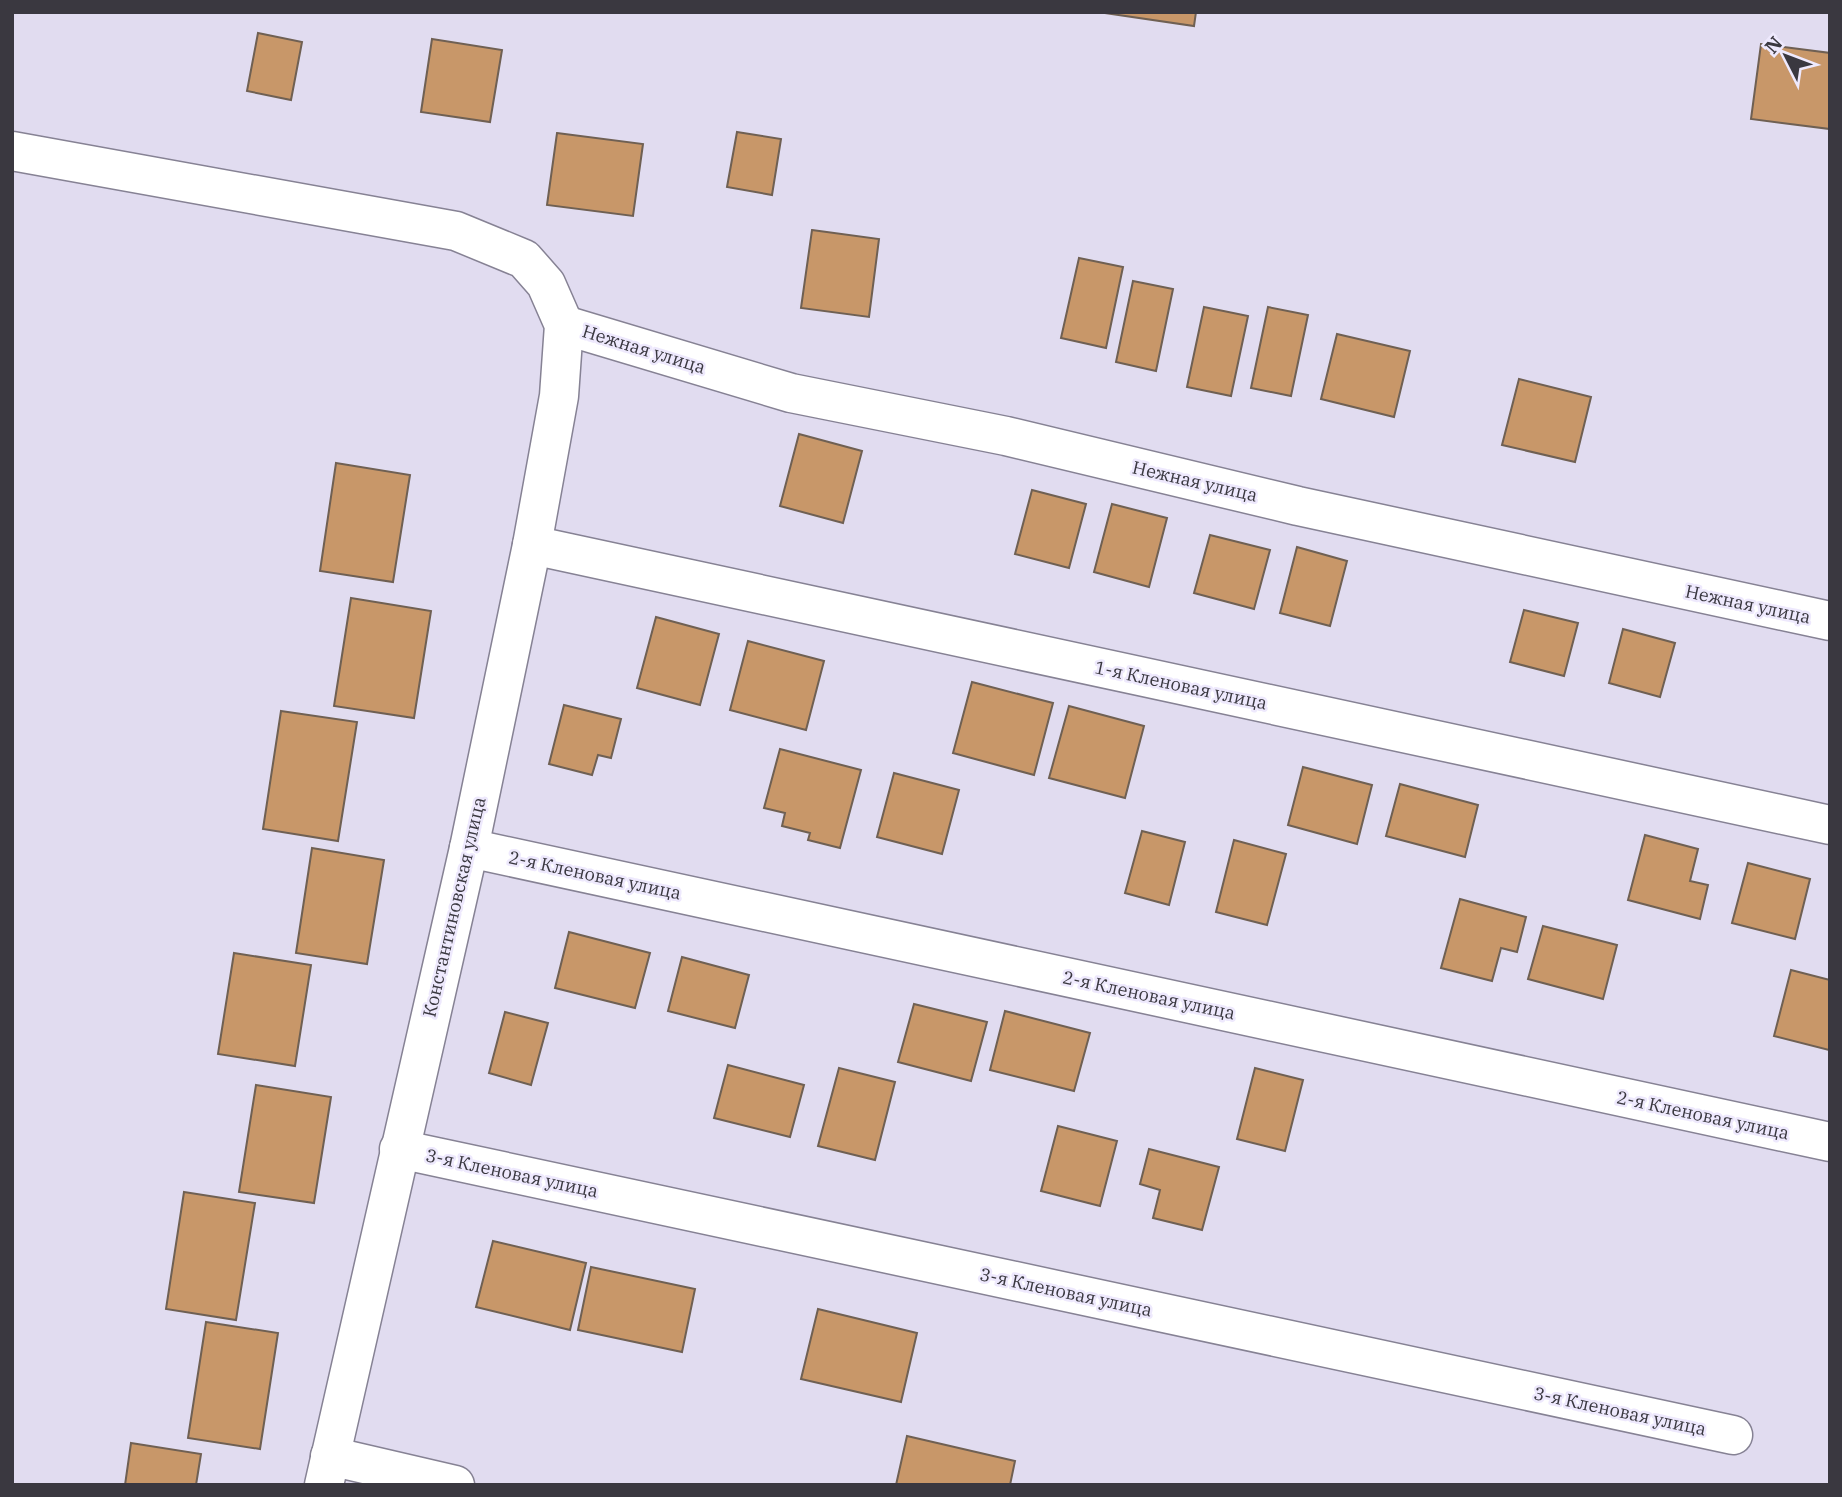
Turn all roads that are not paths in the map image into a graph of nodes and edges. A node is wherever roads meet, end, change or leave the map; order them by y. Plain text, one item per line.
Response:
1 (12, 151) edge
2 (564, 325) junction
3 (532, 545) junction
4 (1830, 621) edge
5 (1830, 825) edge
6 (468, 848) junction
7 (1830, 1142) edge
8 (399, 1149) junction
9 (1733, 1435) dead end
10 (327, 1470) edge
11 (455, 1485) edge

1 - 2 street
2 - 3 street, Константиновская улица
2 - 4 street, Нежная улица
3 - 5 street, 1-я Кленовая улица
3 - 6 street, Константиновская улица
6 - 7 street, 2-я Кленовая улица
6 - 8 street, Константиновская улица
8 - 9 street, 3-я Кленовая улица
8 - 10 street, Константиновская улица
10 - 11 street

